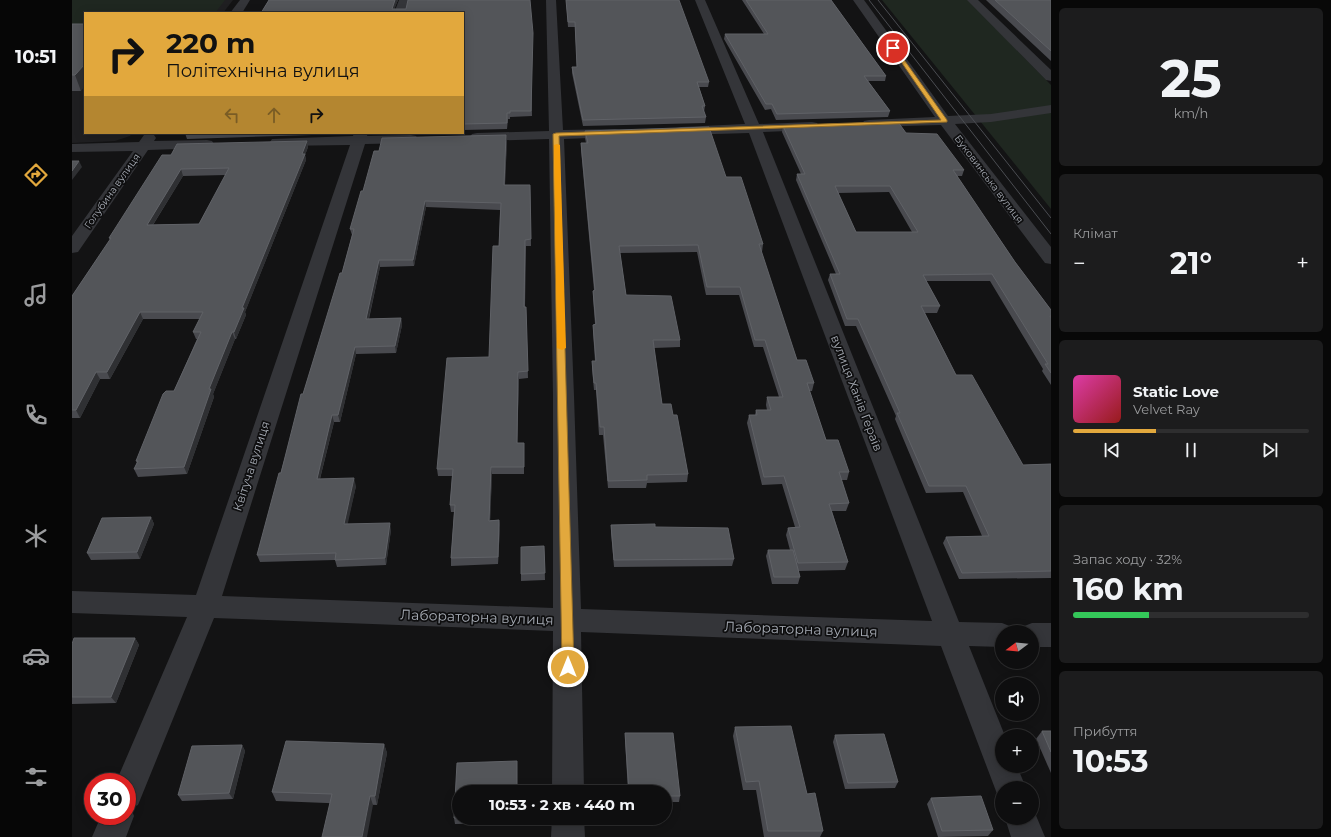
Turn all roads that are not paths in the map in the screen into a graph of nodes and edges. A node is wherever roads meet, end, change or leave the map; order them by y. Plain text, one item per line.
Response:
1 (245, 0) edge
2 (404, 0) edge
3 (551, 0) edge
4 (700, 0) edge
5 (858, 0) edge
6 (972, 0) edge
7 (237, 12) edge
8 (400, 12) edge
9 (1051, 77) edge
10 (1051, 109) edge
11 (945, 121) junction
12 (858, 124) edge
13 (826, 126) edge
14 (754, 128) junction
15 (667, 131) edge
16 (628, 132) edge
17 (556, 134) junction
18 (360, 137) edge
19 (462, 137) edge
20 (422, 138) edge
21 (148, 139) edge
22 (263, 142) edge
23 (223, 144) edge
24 (72, 148) edge
25 (72, 248) edge
26 (1051, 259) edge
27 (72, 602) edge
28 (205, 607) junction
29 (568, 620) junction
30 (952, 634) junction
31 (995, 634) edge
32 (1039, 635) edge
33 (1051, 635) edge
34 (136, 773) edge
35 (1007, 781) edge
36 (568, 785) edge
37 (114, 825) edge
38 (568, 825) edge
39 (1024, 825) edge
40 (109, 837) edge
41 (568, 837) edge
42 (1028, 837) edge

1 - 7 street
2 - 8 street
3 - 17 street
4 - 14 street, вулиця Ханів Ґераїв
5 - 11 street, Буковинська вулиця
6 - 9 street
10 - 11 street
11 - 12 street
11 - 26 street, Буковинська вулиця
13 - 14 street
14 - 15 street
14 - 30 street, вулиця Ханів Ґераїв
16 - 17 street
17 - 19 street
17 - 29 street
18 - 20 street
18 - 22 street
18 - 28 street, Квітуча вулиця
21 - 23 street
21 - 24 street
21 - 25 street, Голубина вулиця
27 - 28 street, Лабораторна вулиця
28 - 29 street, Лабораторна вулиця
28 - 34 street, Квітуча вулиця
29 - 30 street, Лабораторна вулиця
29 - 36 street
30 - 31 street, Лабораторна вулиця
30 - 35 street, вулиця Ханів Ґераїв
32 - 33 street
37 - 40 street
38 - 41 street
39 - 42 street

